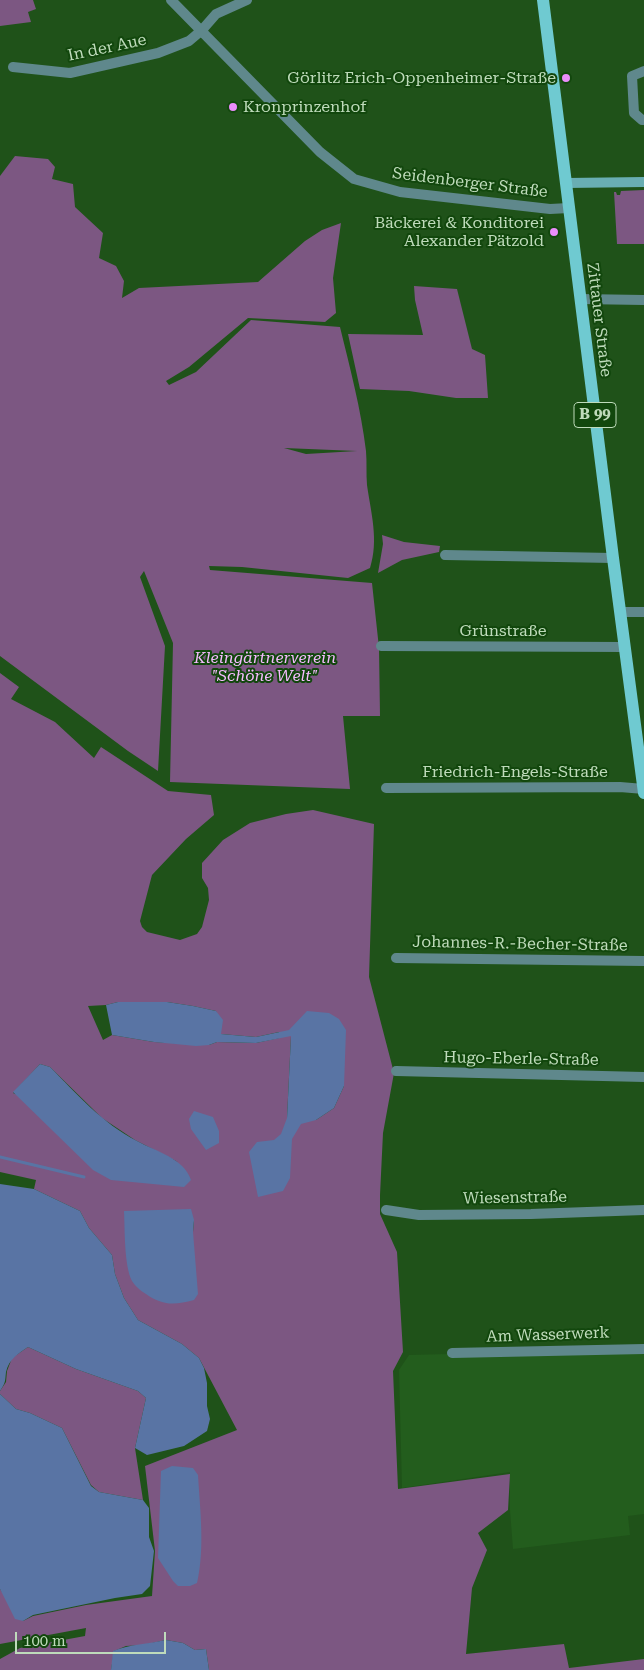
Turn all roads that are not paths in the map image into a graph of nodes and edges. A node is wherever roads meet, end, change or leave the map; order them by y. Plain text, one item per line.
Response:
1 (171, 0) edge
2 (247, 0) edge
3 (543, 0) edge
4 (202, 30) junction
5 (13, 67) dead end
6 (644, 71) edge
7 (644, 120) edge
8 (644, 182) edge
9 (566, 183) junction
10 (569, 208) junction
11 (580, 299) junction
12 (644, 300) edge
13 (446, 555) dead end
14 (613, 558) junction
15 (620, 612) junction
16 (644, 612) edge
17 (381, 646) dead end
18 (624, 647) junction
19 (386, 788) dead end
20 (644, 791) edge
21 (396, 958) dead end
22 (644, 961) edge
23 (396, 1071) dead end
24 (644, 1077) edge
25 (386, 1210) dead end
26 (644, 1210) edge
27 (644, 1348) edge
28 (452, 1353) dead end

1 - 4 street, Seidenberger Straße
2 - 4 street, In der Aue
3 - 9 main road, Zittauer Straße / B 99
4 - 5 street, In der Aue
4 - 10 street, Seidenberger Straße
6 - 7 street
8 - 9 street
9 - 10 main road, Zittauer Straße / B 99
10 - 11 main road, Zittauer Straße / B 99
11 - 12 street
11 - 14 main road, Zittauer Straße / B 99
13 - 14 street
14 - 15 main road, Zittauer Straße / B 99
15 - 16 street
15 - 18 main road, Zittauer Straße / B 99
17 - 18 street, Grünstraße
18 - 20 main road, Zittauer Straße / B 99
19 - 20 street, Friedrich-Engels-Straße
21 - 22 street, Johannes-R.-Becher-Straße
23 - 24 street, Hugo-Eberle-Straße
25 - 26 street, Wiesenstraße
27 - 28 street, Am Wasserwerk

